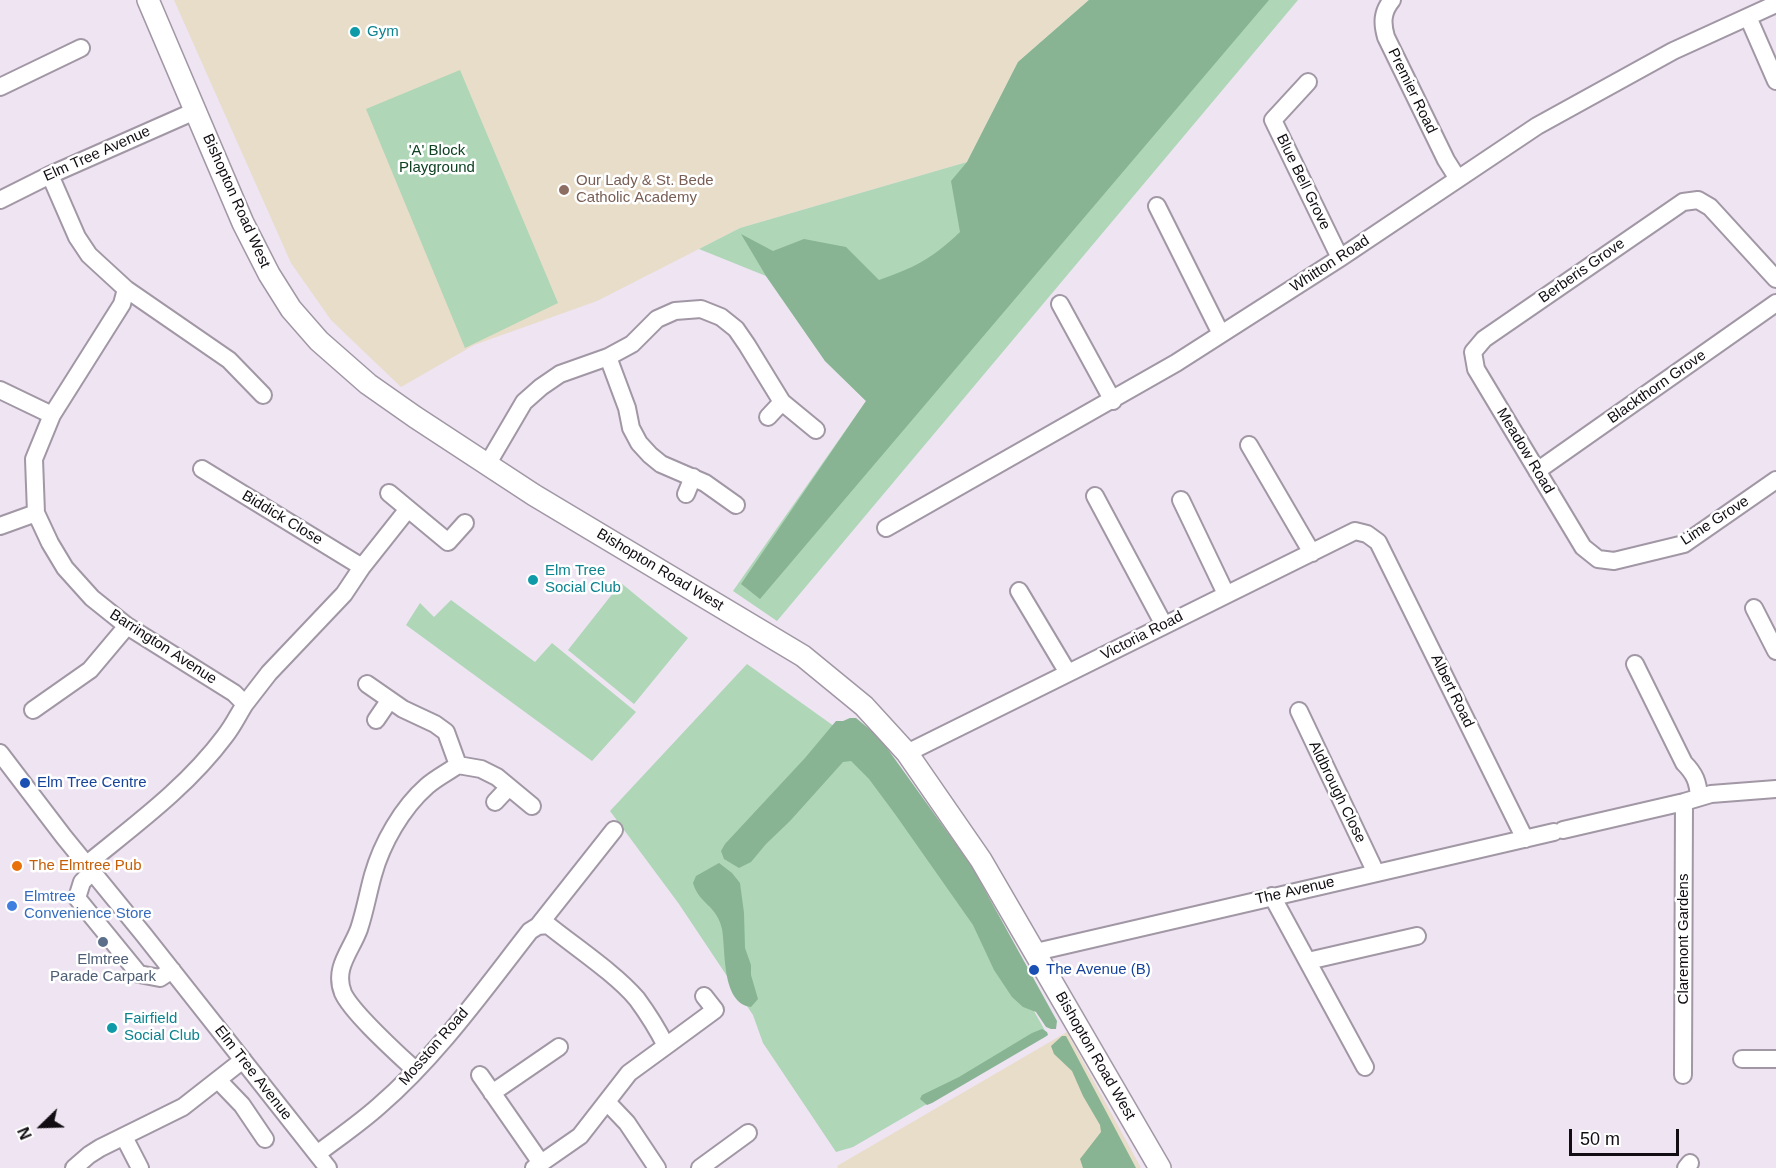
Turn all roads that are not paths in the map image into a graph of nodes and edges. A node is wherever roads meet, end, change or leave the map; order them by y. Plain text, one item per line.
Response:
1 (148, 0) edge
2 (1392, 0) edge
3 (1776, 4) edge
4 (1748, 17) junction
5 (81, 48) dead end
6 (1776, 81) edge
7 (1308, 82) dead end
8 (0, 87) edge
9 (195, 111) junction
10 (50, 175) junction
11 (1458, 179) junction
12 (0, 200) edge
13 (1157, 206) dead end
14 (1340, 258) junction
15 (1776, 279) edge
16 (126, 289) junction
17 (1776, 303) edge
18 (1060, 304) dead end
19 (1221, 334) junction
20 (1473, 352) joint
21 (608, 357) junction
22 (0, 390) edge
23 (263, 395) dead end
24 (1113, 401) junction
25 (782, 402) junction
26 (52, 415) junction
27 (768, 417) dead end
28 (816, 430) dead end
29 (1249, 445) dead end
30 (487, 465) junction
31 (202, 469) dead end
32 (1538, 471) junction
33 (693, 477) junction
34 (1776, 480) edge
35 (389, 493) dead end
36 (686, 494) dead end
37 (1095, 496) dead end
38 (1181, 500) dead end
39 (736, 505) dead end
40 (408, 509) junction
41 (36, 513) junction
42 (465, 523) dead end
43 (0, 526) edge
44 (886, 528) dead end
45 (1378, 542) joint
46 (1582, 547) joint
47 (1312, 553) junction
48 (362, 567) junction
49 (1019, 591) dead end
50 (1226, 594) junction
51 (1754, 608) dead end
52 (1164, 625) junction
53 (127, 626) junction
54 (1776, 651) edge
55 (1635, 664) dead end
56 (1068, 673) junction
57 (1659, 675) dead end
58 (1644, 683) junction
59 (367, 684) dead end
60 (389, 701) junction
61 (245, 704) junction
62 (33, 710) dead end
63 (1299, 711) dead end
64 (376, 720) dead end
65 (0, 753) edge
66 (907, 753) junction
67 (458, 765) junction
68 (509, 787) junction
69 (1776, 789) edge
70 (1692, 800) junction
71 (495, 802) dead end
72 (532, 806) dead end
73 (614, 830) dead end
74 (1525, 839) junction
75 (90, 868) junction
76 (1376, 873) junction
77 (1272, 896) junction
78 (543, 926) junction
79 (1417, 936) dead end
80 (1036, 952) junction
81 (1308, 961) junction
82 (172, 970) junction
83 (704, 996) dead end
84 (666, 1046) junction
85 (559, 1047) dead end
86 (1742, 1059) dead end
87 (1776, 1059) edge
88 (243, 1060) junction
89 (1365, 1067) dead end
90 (416, 1070) junction
91 (480, 1075) dead end
92 (1683, 1075) dead end
93 (218, 1080) junction
94 (492, 1093) junction
95 (607, 1102) junction
96 (748, 1133) dead end
97 (124, 1137) junction
98 (265, 1139) dead end
99 (317, 1154) junction
100 (538, 1165) edge
101 (74, 1168) edge
102 (140, 1168) edge
103 (328, 1168) edge
104 (657, 1168) edge
105 (700, 1168) edge
106 (1160, 1168) edge

1 - 9 street, Bishopton Road West
2 - 11 street, Premier Road
3 - 4 street, Whitton Road
4 - 6 street
4 - 11 street, Whitton Road
5 - 8 street
7 - 14 street, Blue Bell Grove
9 - 10 street, Elm Tree Avenue
9 - 30 street, Bishopton Road West
10 - 12 street, Elm Tree Avenue
10 - 16 street
11 - 14 street, Whitton Road
13 - 19 street
14 - 19 street, Whitton Road
15 - 20 street, Berberis Grove
16 - 23 street
16 - 26 street, Barrington Avenue
17 - 32 street, Blackthorn Grove
18 - 24 street
19 - 24 street, Whitton Road
20 - 32 street, Meadow Road
21 - 25 street
21 - 30 street
21 - 33 street
22 - 26 street
24 - 44 street, Whitton Road
25 - 27 street
25 - 28 street
26 - 41 street, Barrington Avenue
29 - 47 street
30 - 66 street, Bishopton Road West
31 - 48 street, Biddick Close
32 - 46 street, Meadow Road
33 - 36 street
33 - 39 street
34 - 46 street, Lime Grove
35 - 40 street
37 - 52 street
38 - 50 street
40 - 42 street
40 - 48 street
41 - 43 street
41 - 53 street, Barrington Avenue
45 - 47 street, Victoria Road
45 - 74 street, Albert Road
47 - 50 street, Victoria Road
48 - 61 street
49 - 56 street
50 - 52 street, Victoria Road
51 - 54 street
52 - 56 street, Victoria Road
53 - 61 street, Barrington Avenue
53 - 62 street
55 - 58 street, Claremont Gardens
56 - 66 street, Victoria Road
57 - 58 street
58 - 70 street, Claremont Gardens
59 - 60 street
60 - 64 street
60 - 67 street
61 - 75 street
63 - 76 street, Aldbrough Close
65 - 75 street, Elm Tree Avenue
66 - 80 street, Bishopton Road West
67 - 68 street
67 - 90 street
68 - 71 street
68 - 72 street
69 - 70 street, The Avenue
70 - 74 street, The Avenue
70 - 92 street, Claremont Gardens
73 - 78 street, Mosston Road
74 - 76 street, The Avenue
75 - 82 street, Elm Tree Avenue
75 - 82 street
76 - 77 street, The Avenue
77 - 80 street, The Avenue
77 - 81 street
78 - 84 street
78 - 90 street, Mosston Road
79 - 81 street
80 - 106 street, Bishopton Road West
81 - 89 street
82 - 88 street, Elm Tree Avenue
83 - 84 street
84 - 95 street
85 - 94 street
86 - 87 street
88 - 93 street
88 - 99 street, Elm Tree Avenue
90 - 99 street, Mosston Road
91 - 94 street
93 - 97 street
93 - 98 street
94 - 100 street
95 - 100 street
95 - 104 street
96 - 105 street
97 - 101 street
97 - 102 street
99 - 103 street, Elm Tree Avenue

